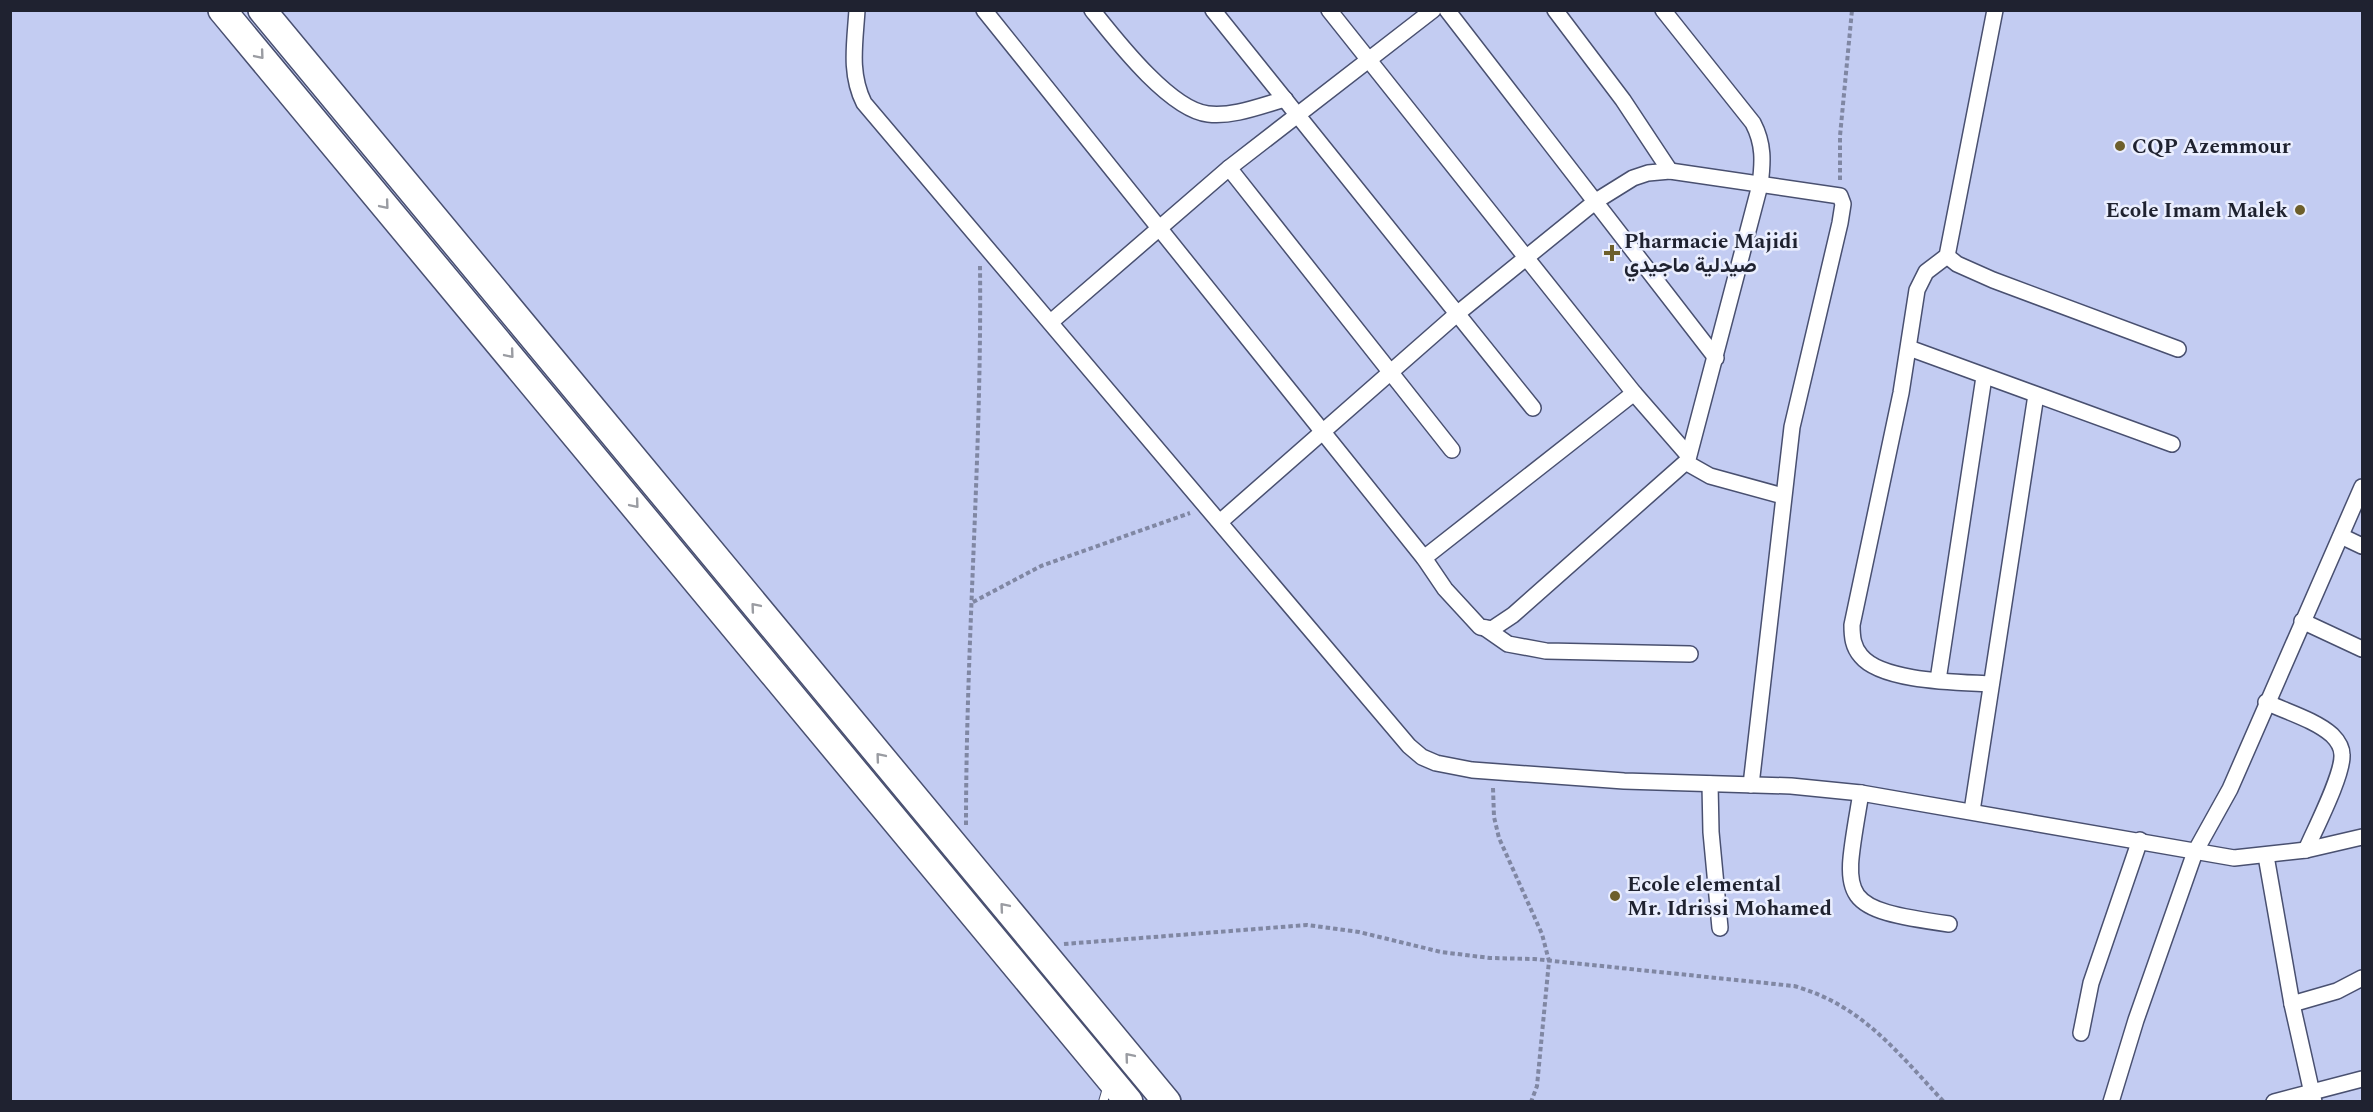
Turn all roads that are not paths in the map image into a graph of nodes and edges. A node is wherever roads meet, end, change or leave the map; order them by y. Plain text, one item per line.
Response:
1 (222, 10) edge
2 (262, 10) edge
3 (858, 10) edge
4 (984, 10) edge
5 (1092, 10) edge
6 (1213, 10) edge
7 (1329, 10) edge
8 (1433, 10) edge
9 (1447, 10) edge
10 (1554, 10) edge
11 (1663, 10) edge
12 (1995, 10) edge
13 (1369, 59) junction
14 (1285, 99) junction
15 (1297, 115) junction
16 (1229, 168) junction
17 (1670, 171) junction
18 (1760, 185) junction
19 (1596, 201) junction
20 (1158, 227) junction
21 (1527, 256) junction
22 (1947, 256) junction
23 (1458, 313) junction
24 (1052, 321) junction
25 (1909, 348) junction
26 (2178, 349) dead end
27 (1716, 358) junction
28 (1390, 373) junction
29 (1984, 377) junction
30 (1634, 393) junction
31 (2036, 396) junction
32 (1533, 408) dead end
33 (1324, 432) junction
34 (2172, 444) dead end
35 (1452, 450) dead end
36 (1688, 458) junction
37 (2362, 487) edge
38 (1783, 496) junction
39 (1221, 521) junction
40 (2341, 536) junction
41 (2362, 546) edge
42 (1424, 558) junction
43 (2302, 621) junction
44 (1485, 628) junction
45 (2362, 649) edge
46 (1690, 654) dead end
47 (1938, 680) junction
48 (1991, 684) junction
49 (2266, 702) junction
50 (1710, 784) junction
51 (1751, 784) junction
52 (1861, 793) junction
53 (1972, 812) junction
54 (2362, 837) edge
55 (2140, 840) junction
56 (2306, 850) junction
57 (2195, 852) junction
58 (2266, 856) junction
59 (1949, 924) dead end
60 (1720, 928) dead end
61 (2362, 978) edge
62 (2292, 1004) junction
63 (2080, 1033) dead end
64 (2362, 1078) edge
65 (1106, 1090) edge
66 (2313, 1097) edge
67 (1129, 1101) edge
68 (1167, 1101) edge
69 (2111, 1101) edge
70 (2274, 1101) edge

1 -> 65 highway
68 -> 2 highway
3 - 24 street
4 - 20 street
5 - 14 street
6 - 14 street
7 - 13 street
8 - 13 street
9 - 19 street
10 - 17 street
11 - 18 street
12 - 22 street
13 - 15 street
13 - 21 street
14 - 15 street
15 - 16 street
15 - 23 street
16 - 20 street
16 - 28 street
17 - 18 street
17 - 19 street
18 - 27 street
18 - 38 street
19 - 21 street
19 - 27 street
20 - 24 street
20 - 33 street
21 - 23 street
21 - 30 street
22 - 25 street
22 - 26 street
23 - 28 street
23 - 32 street
24 - 39 street
25 - 29 street
25 - 47 street
27 - 36 street
28 - 33 street
28 - 35 street
29 - 31 street
29 - 47 street
30 - 36 street
30 - 42 street
31 - 34 street
31 - 48 street
33 - 39 street
33 - 42 street
36 - 38 street
36 - 44 street
37 - 40 street
38 - 51 street
39 - 50 street
40 - 41 street
40 - 43 street
42 - 44 street
43 - 45 street
43 - 49 street
44 - 46 street
47 - 48 street
48 - 53 street
49 - 56 street
49 - 57 street
50 - 51 street
50 - 60 street
51 - 52 street
52 - 53 street
52 - 59 street
53 - 55 street
54 - 56 street
55 - 57 street
55 - 63 street
56 - 58 street
57 - 58 street
57 - 69 street
58 - 62 street
61 - 62 street
62 - 66 street
64 - 66 street
65 - 67 highway
66 - 70 street

